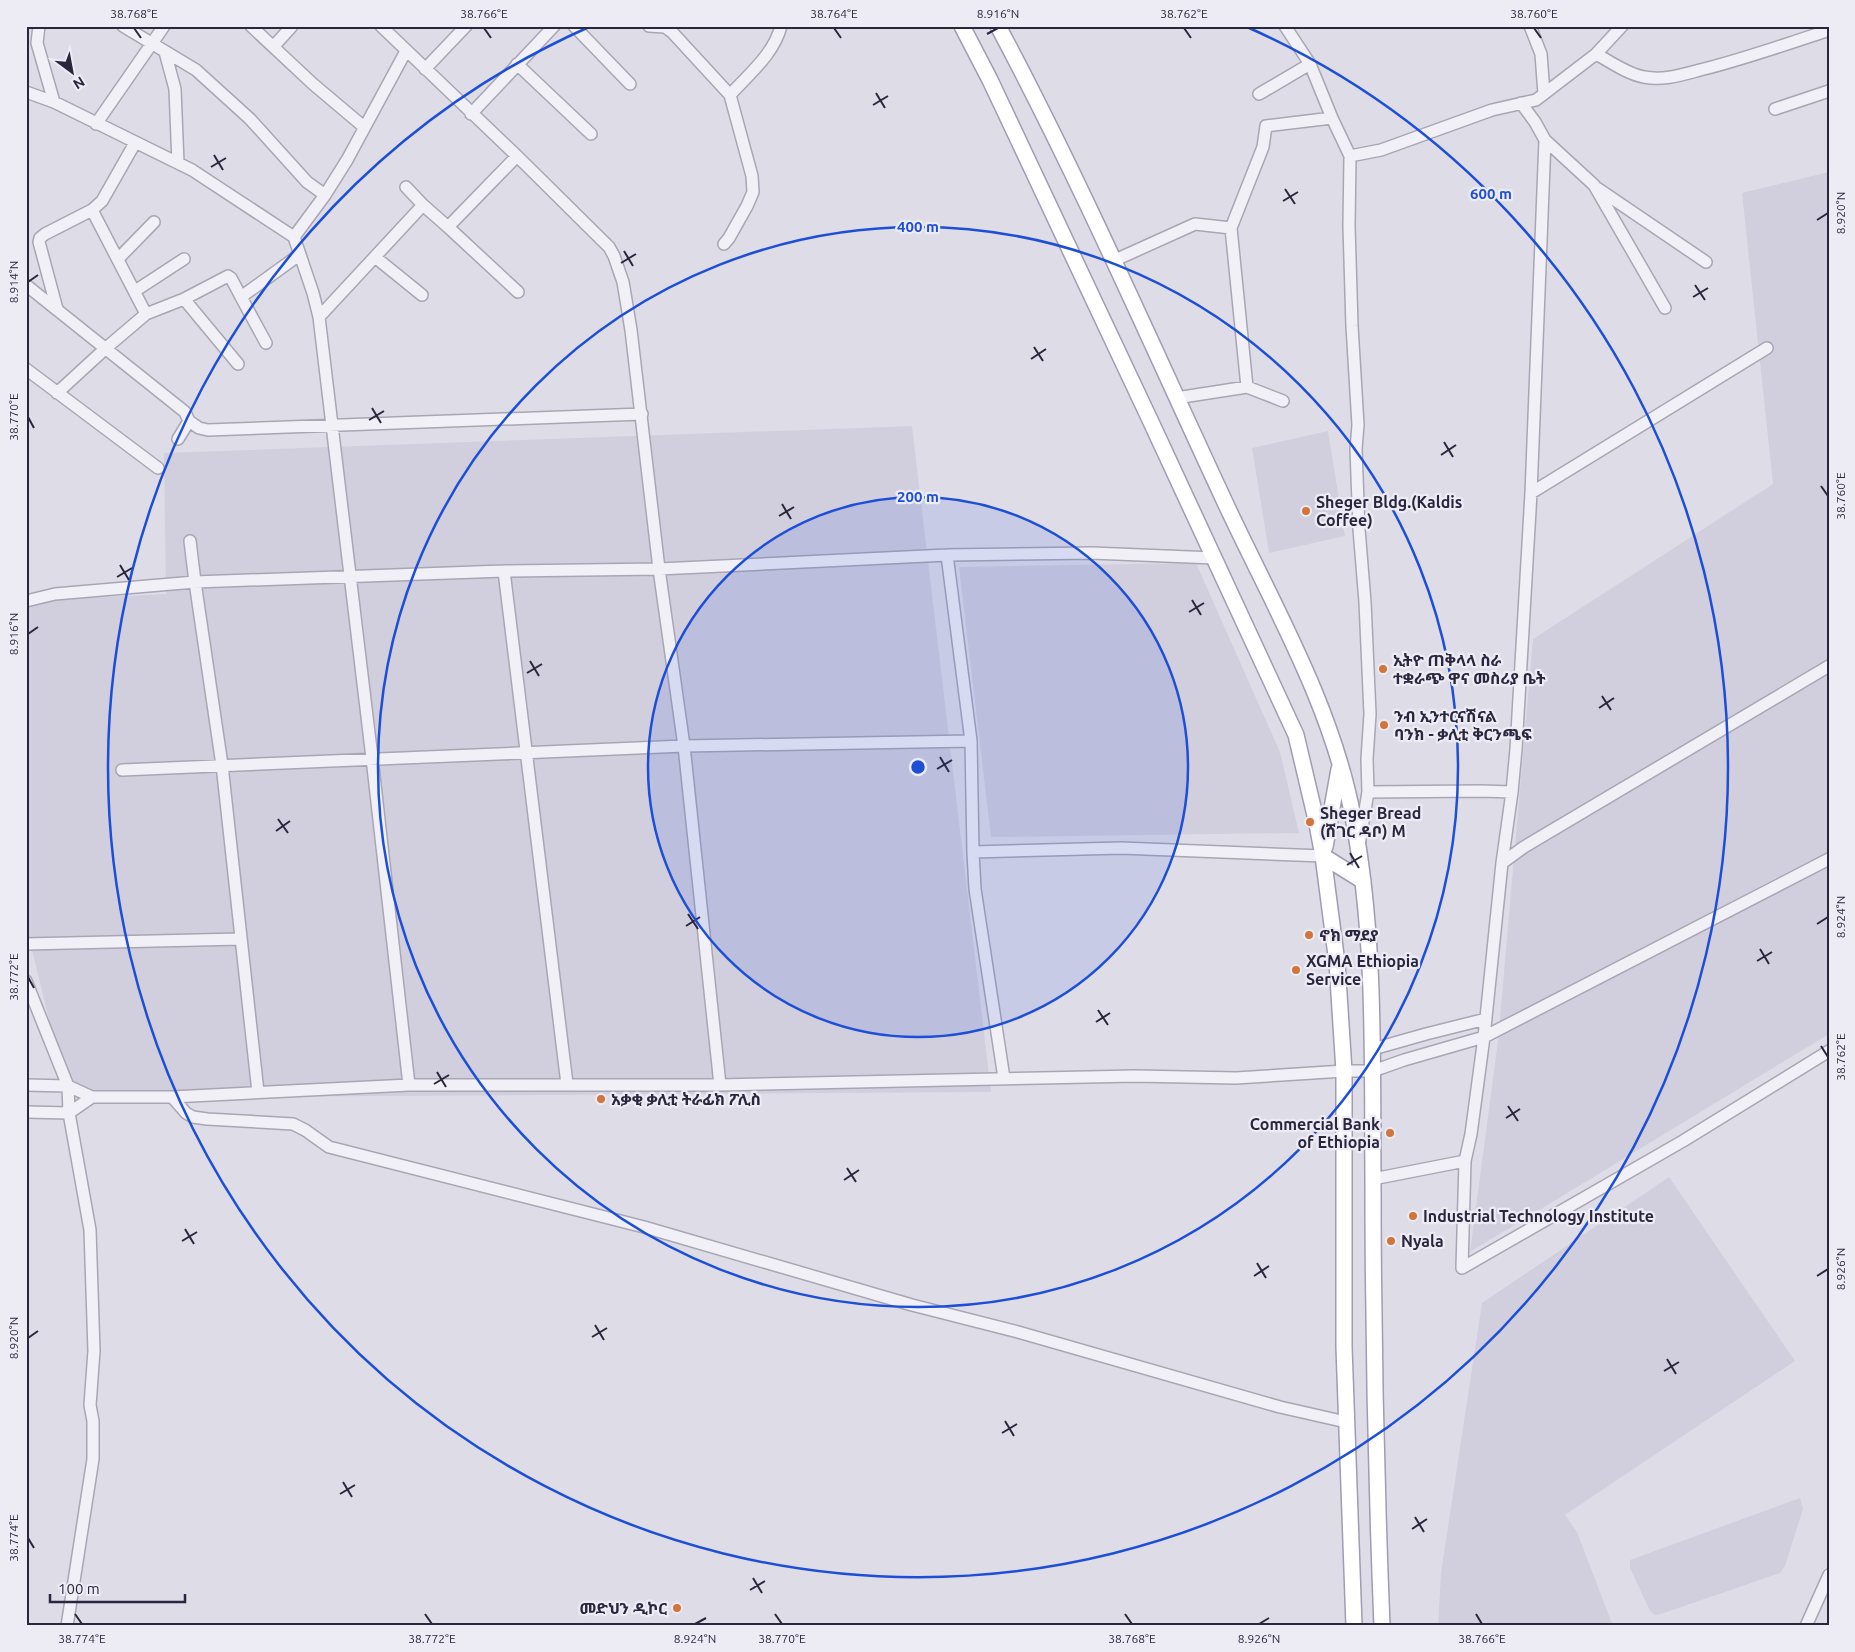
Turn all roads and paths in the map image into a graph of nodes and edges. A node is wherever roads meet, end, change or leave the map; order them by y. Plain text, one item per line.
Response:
1 (39, 26) edge
2 (123, 26) edge
3 (164, 26) edge
4 (251, 26) edge
5 (292, 26) edge
6 (380, 26) edge
7 (466, 26) edge
8 (554, 26) edge
9 (574, 26) edge
10 (649, 26) edge
11 (781, 26) edge
12 (962, 26) edge
13 (998, 26) edge
14 (1285, 26) edge
15 (1530, 26) edge
16 (1622, 26) edge
17 (1829, 30) edge
18 (152, 44) junction
19 (274, 46) junction
20 (406, 51) junction
21 (166, 52) junction
22 (1596, 54) junction
23 (517, 64) junction
24 (1310, 64) junction
25 (425, 69) junction
26 (630, 84) dead end
27 (1829, 91) edge
28 (26, 92) edge
29 (1260, 94) dead end
30 (1544, 94) junction
31 (730, 95) junction
32 (54, 102) junction
33 (1521, 104) junction
34 (1775, 109) dead end
35 (471, 114) junction
36 (1332, 118) junction
37 (96, 124) junction
38 (364, 127) junction
39 (591, 134) dead end
40 (1544, 140) junction
41 (135, 143) junction
42 (517, 156) junction
43 (1350, 156) junction
44 (178, 163) junction
45 (1594, 185) junction
46 (406, 187) dead end
47 (325, 195) junction
48 (423, 205) junction
49 (92, 210) junction
50 (154, 222) dead end
51 (448, 227) junction
52 (1231, 228) junction
53 (294, 237) junction
54 (724, 244) dead end
55 (299, 255) junction
56 (376, 256) junction
57 (118, 259) junction
58 (184, 259) dead end
59 (1112, 261) junction
60 (1706, 262) dead end
61 (26, 285) edge
62 (135, 291) junction
63 (518, 292) dead end
64 (422, 295) dead end
65 (241, 297) junction
66 (184, 299) junction
67 (1665, 308) dead end
68 (57, 309) junction
69 (146, 314) junction
70 (319, 317) junction
71 (266, 343) dead end
72 (106, 348) junction
73 (1767, 348) dead end
74 (238, 364) dead end
75 (26, 369) edge
76 (1246, 387) junction
77 (57, 393) junction
78 (1176, 398) junction
79 (1283, 401) dead end
80 (642, 414) junction
81 (189, 421) junction
82 (332, 426) junction
83 (178, 439) dead end
84 (158, 468) dead end
85 (1531, 493) junction
86 (190, 541) dead end
87 (947, 555) junction
88 (1214, 558) junction
89 (659, 569) junction
90 (504, 571) junction
91 (349, 577) junction
92 (195, 582) junction
93 (26, 601) edge
94 (1829, 666) edge
95 (971, 741) junction
96 (684, 746) junction
97 (526, 754) junction
98 (372, 758) junction
99 (1340, 762) junction
100 (222, 765) junction
101 (122, 770) dead end
102 (1368, 792) junction
103 (1512, 792) junction
104 (1358, 849) junction
105 (973, 852) junction
106 (1324, 856) junction
107 (1829, 859) edge
108 (1502, 863) junction
109 (1363, 881) junction
110 (240, 939) junction
111 (26, 944) edge
112 (26, 981) edge
113 (1486, 1019) junction
114 (1484, 1037) junction
115 (1373, 1049) junction
116 (1829, 1051) edge
117 (1344, 1071) junction
118 (1373, 1071) junction
119 (1004, 1078) junction
120 (567, 1084) junction
121 (26, 1085) edge
122 (409, 1085) junction
123 (720, 1085) junction
124 (68, 1086) junction
125 (258, 1092) junction
126 (92, 1097) junction
127 (172, 1098) junction
128 (26, 1112) edge
129 (69, 1112) junction
130 (1465, 1161) junction
131 (1372, 1179) junction
132 (1346, 1422) junction
133 (1829, 1575) edge
134 (67, 1626) edge
135 (1354, 1626) edge
136 (1382, 1626) edge
137 (1806, 1626) edge

1 - 32 street
2 - 18 street
3 - 18 street
4 - 19 street
5 - 19 street
6 - 20 street
7 - 25 street
8 - 23 street
9 - 26 street
10 - 31 street
11 - 31 street
12 - 88 main road
13 - 59 main road
14 - 24 street
15 - 30 street
16 - 22 street
17 - 22 street
18 - 21 street
18 - 37 street
19 - 38 street
20 - 25 street
20 - 38 street
21 - 44 street
21 - 47 street
22 - 30 street
23 - 35 street
23 - 39 street
24 - 29 street
24 - 36 street
25 - 35 street
27 - 34 street
28 - 32 street
30 - 33 street
31 - 54 street
32 - 37 street
33 - 40 street
33 - 43 street
35 - 42 street
36 - 43 street
36 - 52 street
37 - 41 street
38 - 47 street
40 - 45 street
40 - 85 street
41 - 44 street
41 - 49 street
42 - 51 street
42 - 80 street
43 - 102 street
44 - 53 street
45 - 60 street
45 - 67 street
46 - 48 street
47 - 53 street
48 - 51 street
48 - 56 street
49 - 57 street
49 - 68 street
50 - 57 street
51 - 63 street
52 - 59 street
52 - 76 street
53 - 55 street
55 - 65 street
55 - 70 street
56 - 64 street
56 - 70 street
57 - 62 street
58 - 62 street
59 - 78 main road
61 - 68 street
62 - 69 street
65 - 66 street
65 - 71 street
66 - 69 street
66 - 74 street
68 - 72 street
69 - 72 street
70 - 82 street
72 - 77 street
72 - 81 street
73 - 85 street
75 - 77 street
76 - 78 street
76 - 79 street
77 - 84 street
78 - 99 main road
80 - 82 street
80 - 89 street
81 - 82 street
81 - 83 street
82 - 91 street
85 - 103 street
86 - 92 street
87 - 88 street
87 - 89 street
87 - 95 street
88 - 106 main road
89 - 90 street
89 - 96 street
90 - 91 street
90 - 97 street
91 - 92 street
91 - 98 street
92 - 93 street
92 - 100 street
94 - 108 street
95 - 96 street
95 - 105 street
96 - 97 street
96 - 123 street
97 - 98 street
97 - 120 street
98 - 100 street
98 - 122 street
99 - 104 main road
99 - 106 main road
100 - 101 street
100 - 110 street
102 - 103 street
102 - 104 street
103 - 108 street
104 - 109 main road
105 - 106 street
105 - 119 street
106 - 109 main road
106 - 117 main road
107 - 114 street
108 - 113 street
109 - 115 main road
110 - 111 street
110 - 125 street
112 - 124 street
113 - 114 street
113 - 115 street
114 - 118 street
114 - 130 street
115 - 118 main road
116 - 130 street
117 - 118 street
117 - 119 street
117 - 132 main road
118 - 131 main road
119 - 123 street
120 - 122 street
120 - 123 street
121 - 124 street
122 - 125 street
124 - 126 street
124 - 129 street
125 - 127 street
126 - 127 street
126 - 129 street
127 - 132 street
128 - 129 street
129 - 134 street
130 - 131 street
131 - 136 main road
132 - 135 main road
133 - 137 street

